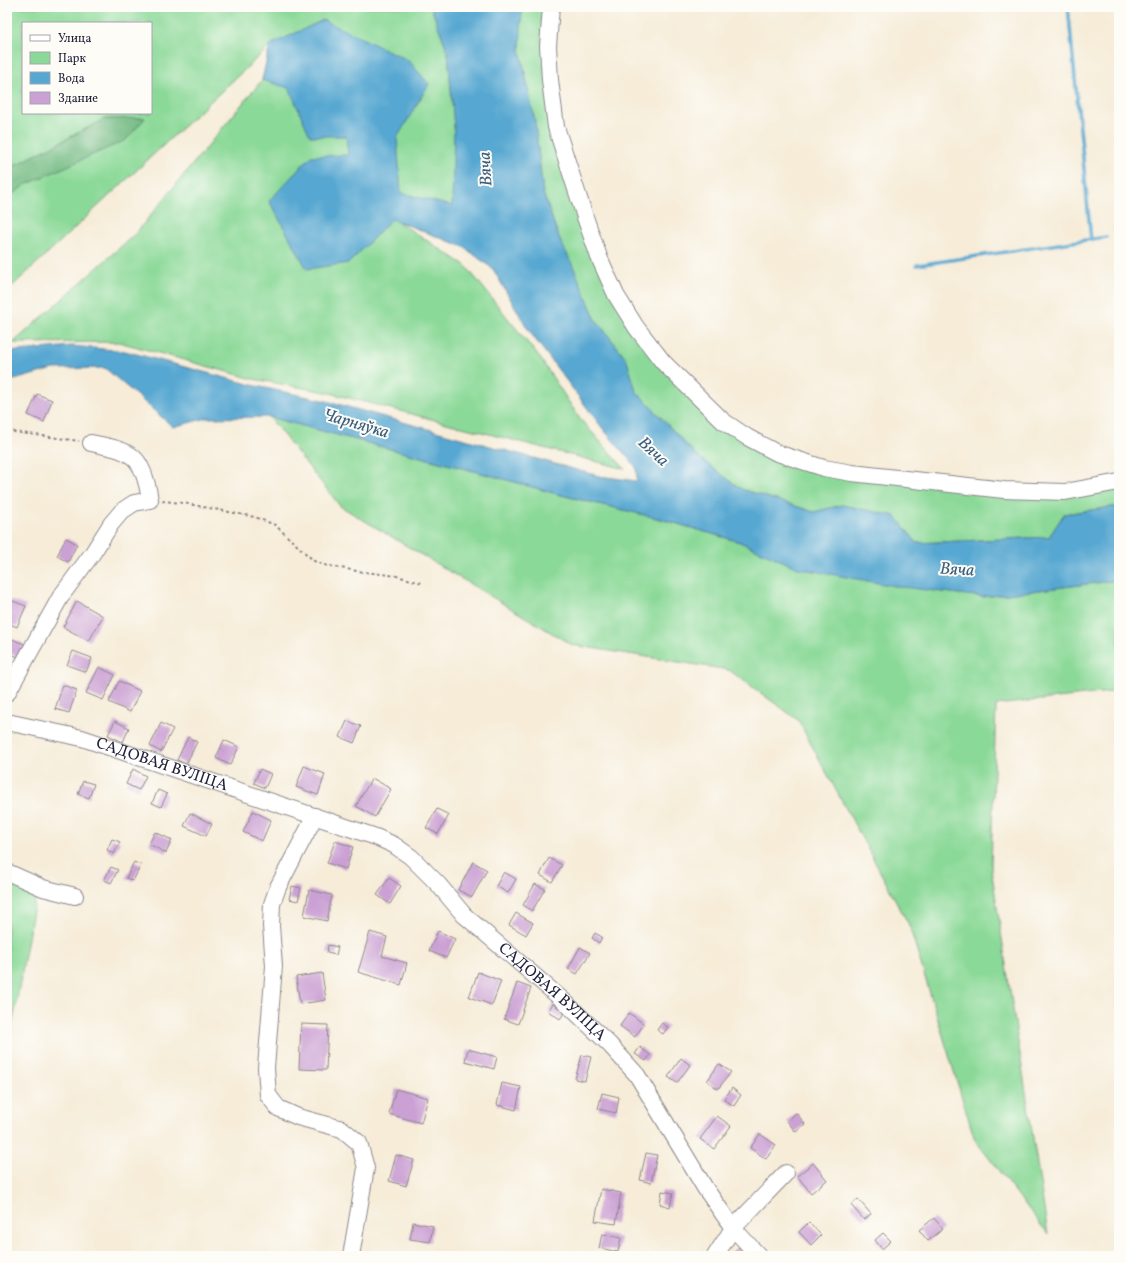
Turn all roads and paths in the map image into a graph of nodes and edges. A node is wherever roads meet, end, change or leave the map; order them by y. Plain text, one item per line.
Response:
1 (11, 7) edge
2 (551, 7) edge
3 (7, 12) edge
4 (7, 431) edge
5 (91, 443) joint
6 (1119, 482) edge
7 (150, 500) junction
8 (422, 583) dead end
9 (7, 693) edge
10 (7, 722) edge
11 (314, 816) junction
12 (7, 872) edge
13 (75, 896) dead end
14 (786, 1173) dead end
15 (733, 1228) junction
16 (351, 1256) edge
17 (715, 1256) edge
18 (760, 1256) edge

1 - 3 path
2 - 6 street
4 - 5 path
5 - 7 street
7 - 8 path
7 - 9 street
10 - 11 street, САДОВАЯ ВУЛІЦА
11 - 15 street, САДОВАЯ ВУЛІЦА
11 - 16 street
12 - 13 street
14 - 15 street
15 - 17 street
15 - 18 street, САДОВАЯ ВУЛІЦА

